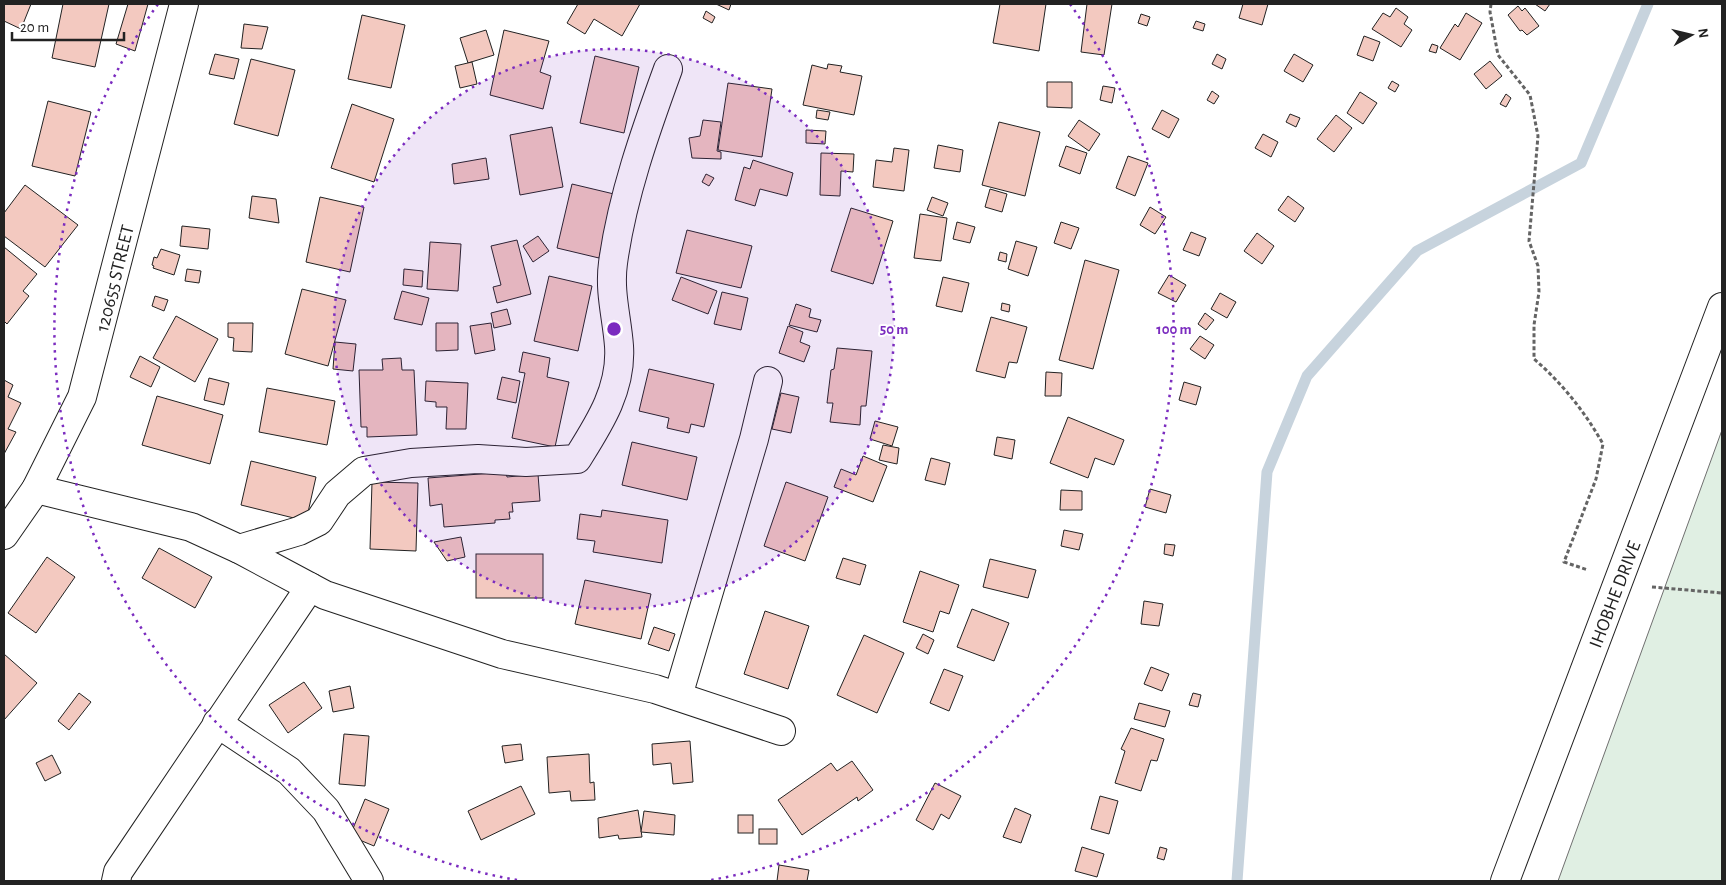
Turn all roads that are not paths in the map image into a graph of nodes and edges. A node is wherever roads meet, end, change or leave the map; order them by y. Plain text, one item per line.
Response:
1 (184, 4) edge
2 (668, 69) dead end
3 (1722, 307) edge
4 (768, 381) dead end
5 (36, 489) junction
6 (4, 535) edge
7 (239, 549) junction
8 (310, 587) junction
9 (678, 696) junction
10 (217, 723) junction
11 (781, 730) dead end
12 (116, 881) edge
13 (369, 881) edge
14 (1505, 881) edge

1 - 5 street, 120655 STREET
2 - 7 street
3 - 14 street, IHOBHE DRIVE
4 - 9 street
5 - 6 street, 120655 STREET
5 - 7 street
7 - 8 street
8 - 9 street
8 - 10 street
9 - 11 street
10 - 12 street
10 - 13 street

